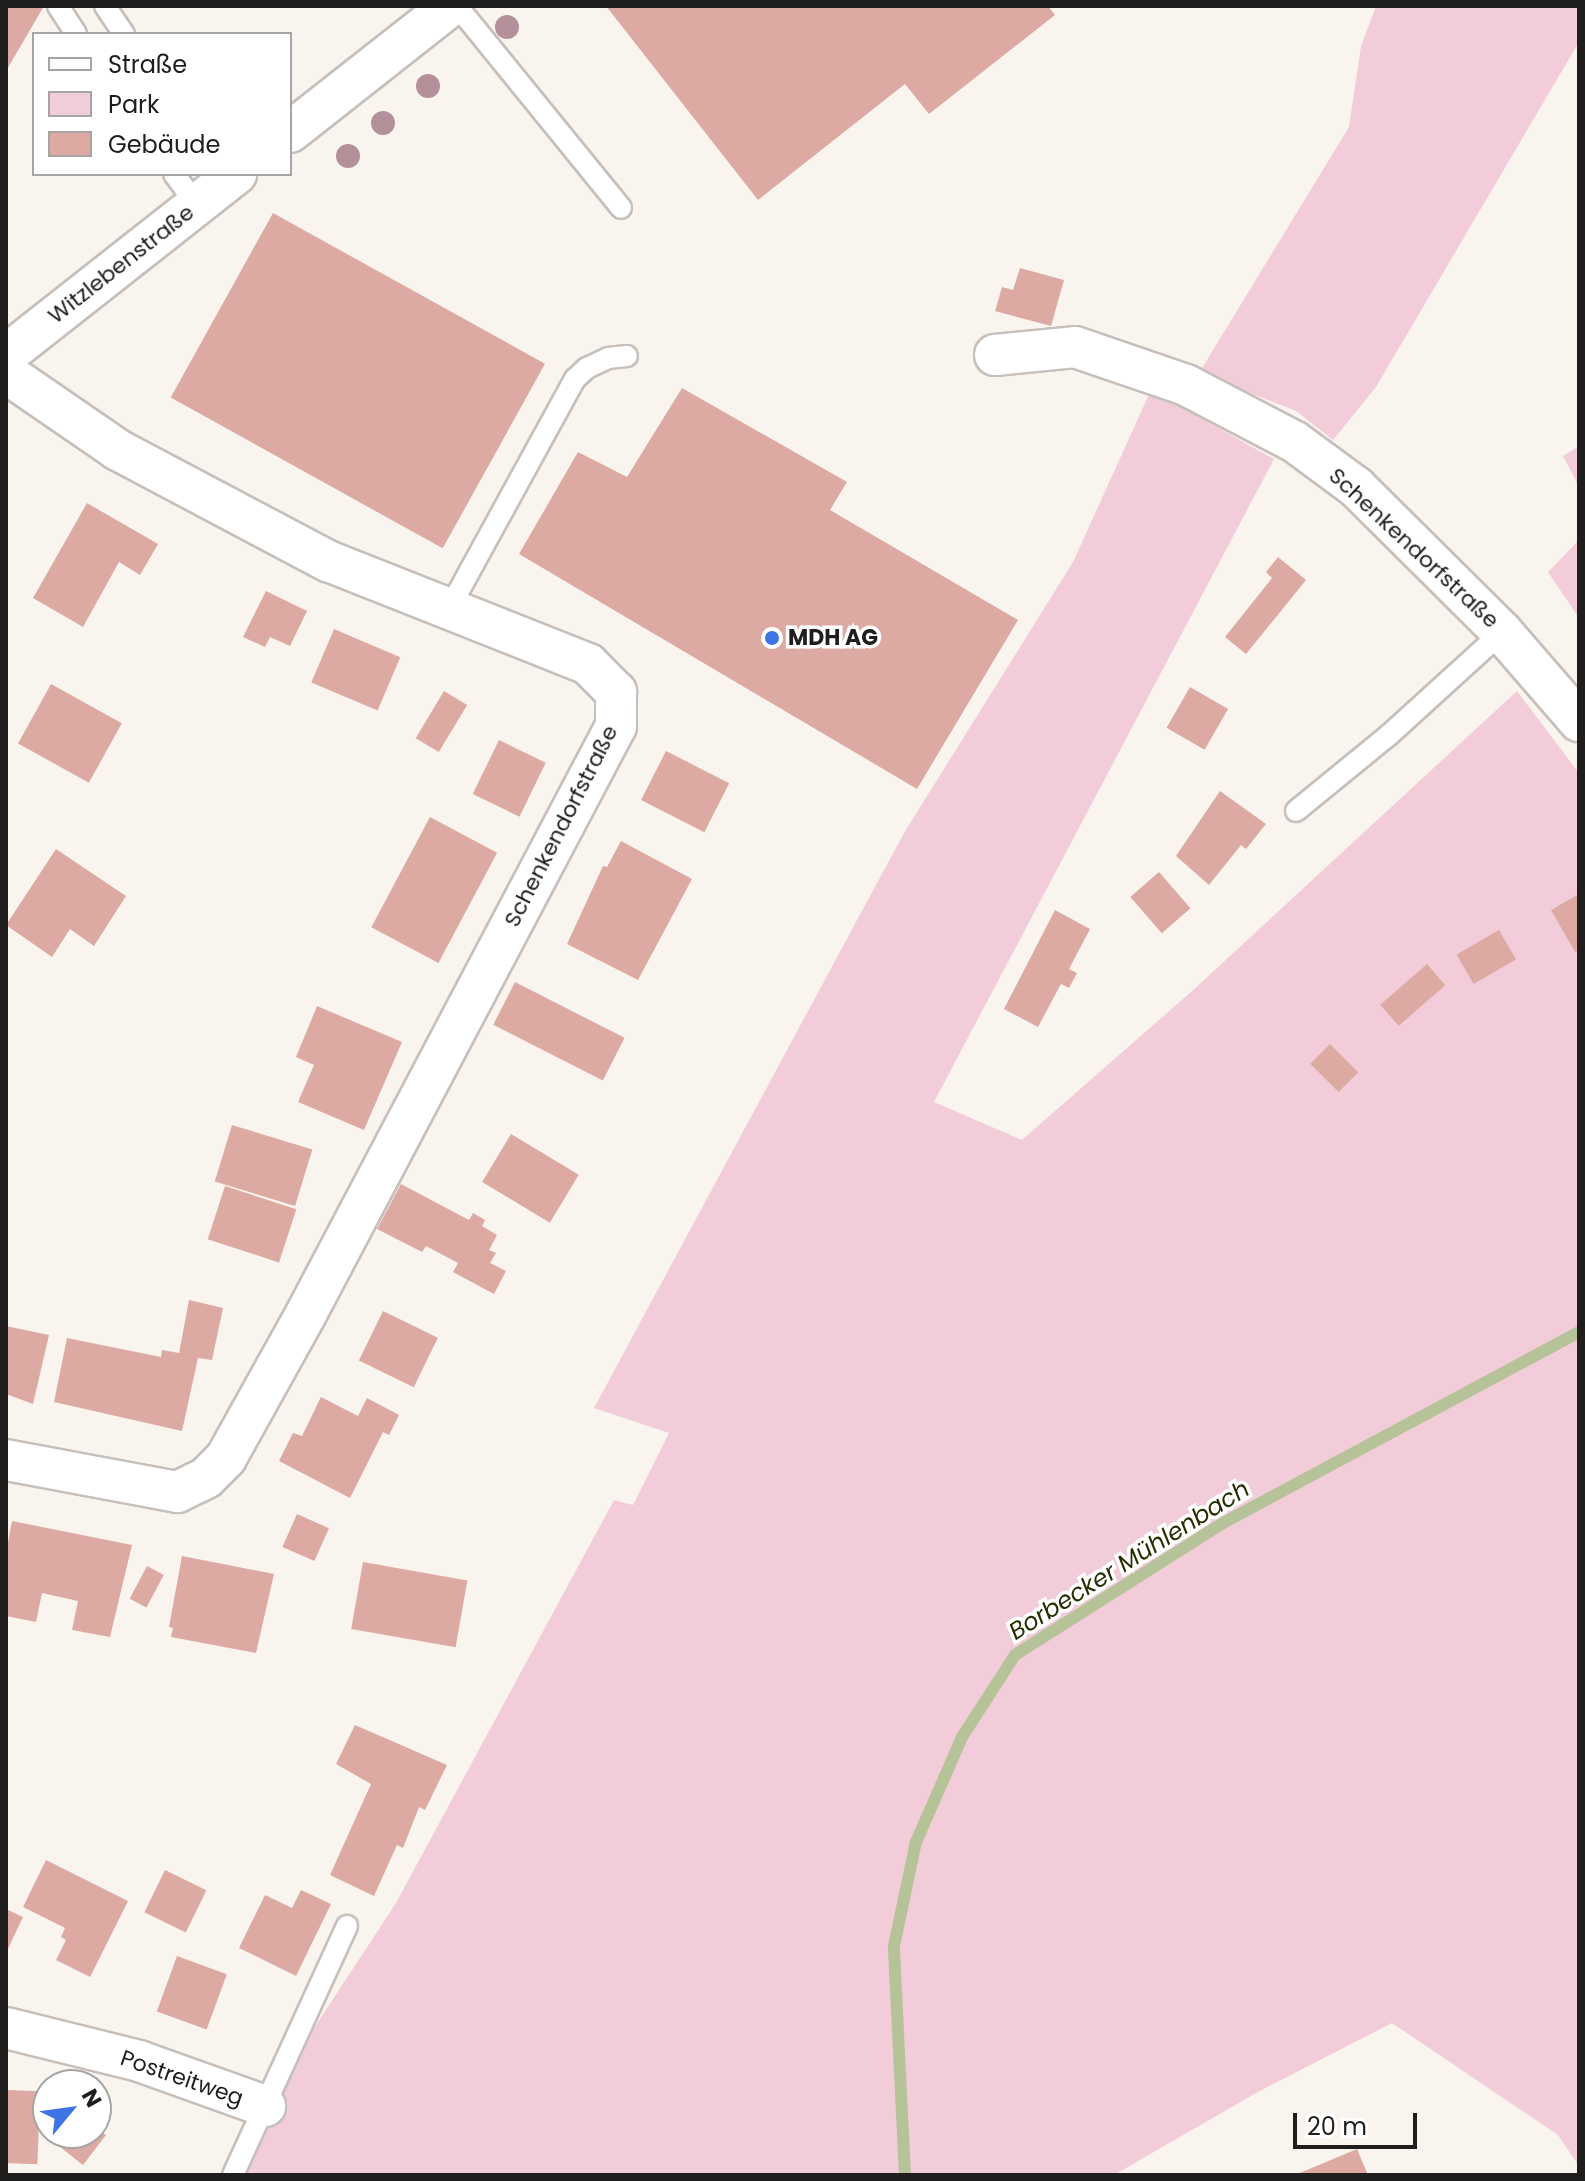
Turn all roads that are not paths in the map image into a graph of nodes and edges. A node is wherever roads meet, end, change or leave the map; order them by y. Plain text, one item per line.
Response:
1 (58, 6) edge
2 (105, 6) edge
3 (450, 6) edge
4 (457, 6) edge
5 (75, 32) edge
6 (123, 32) edge
7 (292, 130) edge
8 (211, 182) edge
9 (621, 208) dead end
10 (6, 355) edge
11 (995, 355) dead end
12 (627, 356) dead end
13 (6, 373) edge
14 (450, 607) junction
15 (1502, 632) junction
16 (1579, 721) edge
17 (1296, 811) dead end
18 (6, 1460) edge
19 (347, 1926) dead end
20 (6, 2028) edge
21 (265, 2106) junction
22 (233, 2175) edge

1 - 5 lane
2 - 6 lane
3 - 7 street
4 - 9 lane
8 - 10 street, Witzlebenstraße
11 - 15 street, Schenkendorfstraße
12 - 14 lane
13 - 14 street, Schenkendorfstraße
14 - 18 street, Schenkendorfstraße
15 - 16 street, Schenkendorfstraße
15 - 17 lane
19 - 21 lane
20 - 21 street, Postreitweg
21 - 22 lane

